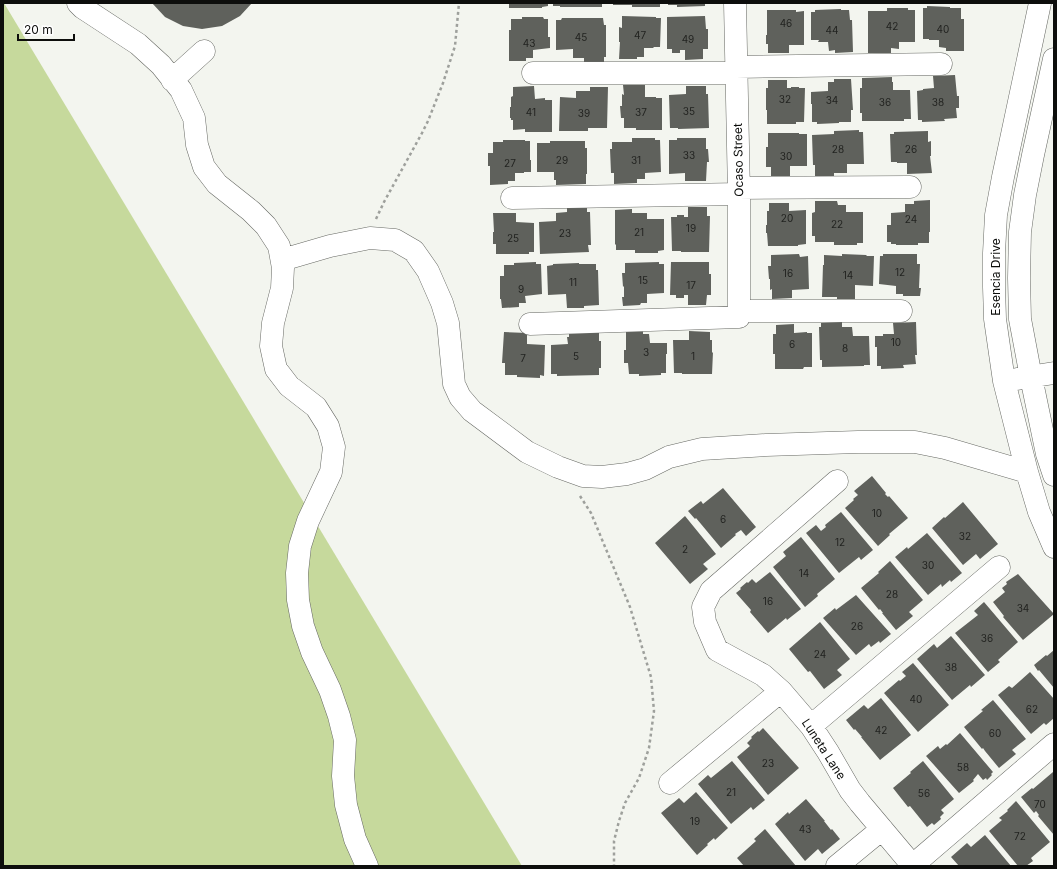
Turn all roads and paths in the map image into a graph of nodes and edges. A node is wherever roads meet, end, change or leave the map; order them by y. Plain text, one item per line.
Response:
1 (78, 3) edge
2 (459, 3) edge
3 (735, 3) edge
4 (1040, 3) edge
5 (1054, 6) edge
6 (204, 51) dead end
7 (1054, 59) edge
8 (941, 64) dead end
9 (736, 70) junction
10 (533, 73) dead end
11 (172, 80) junction
12 (910, 187) dead end
13 (738, 191) junction
14 (512, 198) dead end
15 (370, 238) junction
16 (282, 260) junction
17 (900, 311) dead end
18 (739, 314) junction
19 (530, 324) dead end
20 (1054, 373) edge
21 (1031, 377) junction
22 (1004, 382) junction
23 (563, 469) junction
24 (1028, 472) junction
25 (1054, 475) edge
26 (837, 481) dead end
27 (1054, 546) edge
28 (998, 568) dead end
29 (781, 691) junction
30 (811, 726) junction
31 (1054, 744) edge
32 (670, 783) dead end
33 (882, 829) junction
34 (367, 866) edge
35 (614, 866) edge
36 (837, 866) edge
37 (913, 866) edge

1 - 11 street
2 - 15 path
3 - 9 street, Ocaso Street
4 - 5 street
4 - 22 street, Esencia Drive
6 - 11 street
7 - 21 street, Esencia Drive
8 - 9 street
9 - 10 street
9 - 13 street, Ocaso Street
11 - 16 street
12 - 13 street
13 - 14 street
13 - 18 street, Ocaso Street
15 - 16 street
15 - 23 street
16 - 34 street
17 - 18 street
18 - 19 street
20 - 21 street
21 - 22 street
21 - 25 street, Esencia Drive
22 - 24 street, Esencia Drive
23 - 24 street
23 - 35 path
24 - 27 street, Esencia Drive
26 - 29 street, Luneta Lane
28 - 30 street
29 - 30 street, Luneta Lane
29 - 32 street
30 - 33 street, Luneta Lane
31 - 37 street
33 - 36 street
33 - 37 street, Luneta Lane

